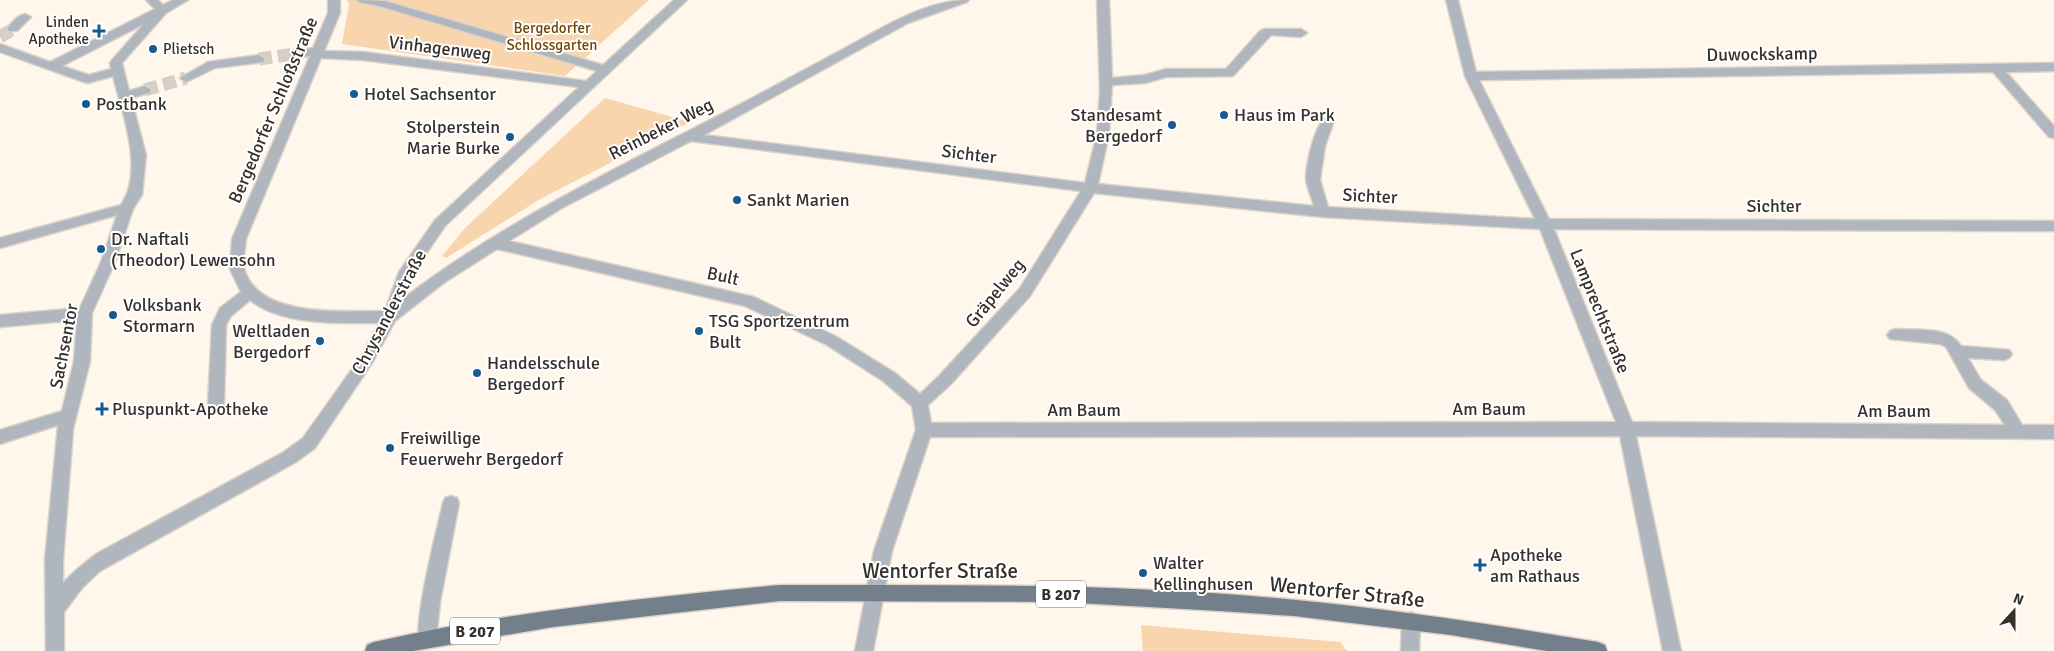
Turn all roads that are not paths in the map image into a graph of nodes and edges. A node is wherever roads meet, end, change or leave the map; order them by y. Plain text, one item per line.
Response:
1 (182, 0) edge
2 (334, 0) edge
3 (363, 0) edge
4 (681, 0) edge
5 (963, 0) edge
6 (1103, 0) edge
7 (1452, 0) edge
8 (157, 5) edge
9 (25, 17) dead end
10 (13, 29) tunnel mouth
11 (1301, 34) dead end
12 (0, 48) edge
13 (317, 53) junction
14 (294, 54) tunnel mouth
15 (259, 59) tunnel mouth
16 (51, 66) junction
17 (2054, 68) edge
18 (1997, 69) junction
19 (606, 70) junction
20 (117, 71) junction
21 (1471, 76) junction
22 (186, 78) tunnel mouth
23 (1105, 82) junction
24 (590, 85) junction
25 (145, 90) tunnel mouth
26 (125, 96) junction
27 (1328, 121) dead end
28 (2054, 134) edge
29 (689, 137) junction
30 (1090, 188) junction
31 (126, 208) junction
32 (1323, 212) junction
33 (1545, 224) junction
34 (2054, 226) edge
35 (0, 243) edge
36 (494, 243) junction
37 (249, 293) junction
38 (85, 313) junction
39 (390, 317) junction
40 (0, 321) edge
41 (1895, 335) dead end
42 (1956, 352) junction
43 (2004, 354) dead end
44 (920, 403) junction
45 (216, 405) dead end
46 (68, 415) junction
47 (1626, 428) junction
48 (924, 430) junction
49 (2018, 432) junction
50 (2054, 432) edge
51 (0, 436) edge
52 (451, 503) dead end
53 (876, 594) junction
54 (55, 610) junction
55 (1411, 622) junction
56 (427, 638) junction
57 (55, 651) edge
58 (374, 651) edge
59 (864, 651) edge
60 (1410, 651) edge
61 (1593, 651) edge
62 (1672, 651) edge

1 - 8 street
2 - 13 street, Bergedorfer Schloßstraße
3 - 19 street
4 - 19 street, Chrysanderstraße
5 - 29 street, Reinbeker Weg
6 - 23 street, Gräpelweg
7 - 21 street, Lamprechtstraße
8 - 16 street
8 - 20 street
9 - 10 street
11 - 23 street
12 - 16 street
13 - 14 street, Vinhagenweg
13 - 24 street, Vinhagenweg
13 - 37 street, Bergedorfer Schloßstraße
15 - 22 street
16 - 20 street
17 - 18 street, Duwockskamp
18 - 21 street, Duwockskamp
18 - 28 street
19 - 24 street, Chrysanderstraße
20 - 26 street, Sachsentor
21 - 33 street, Lamprechtstraße
23 - 30 street, Gräpelweg
24 - 39 street, Chrysanderstraße
25 - 26 street
26 - 31 street, Sachsentor
27 - 32 street
29 - 30 street, Sichter
29 - 36 street, Reinbeker Weg
30 - 32 street, Sichter
30 - 44 street, Gräpelweg
31 - 35 street
31 - 38 street, Sachsentor
32 - 33 street, Sichter
33 - 34 street, Sichter
33 - 47 street, Lamprechtstraße
36 - 39 street, Reinbeker Weg
36 - 44 street, Bult
37 - 39 street
37 - 45 street
38 - 40 street
38 - 46 street, Sachsentor
39 - 54 street, Chrysanderstraße
41 - 42 street
42 - 43 street
42 - 49 street
44 - 48 street
46 - 51 street
46 - 54 street, Sachsentor
47 - 48 street, Am Baum
47 - 49 street, Am Baum
47 - 62 street, Lamprechtstraße
48 - 53 street
49 - 50 street, Am Baum
52 - 56 street
53 - 55 main road, Wentorfer Straße / B 207
53 - 56 main road, Wentorfer Straße / B 207
53 - 59 street
54 - 57 street, Sachsentor
55 - 60 street
55 - 61 main road, Wentorfer Straße / B 207
56 - 58 main road, Wentorfer Straße / B 207

